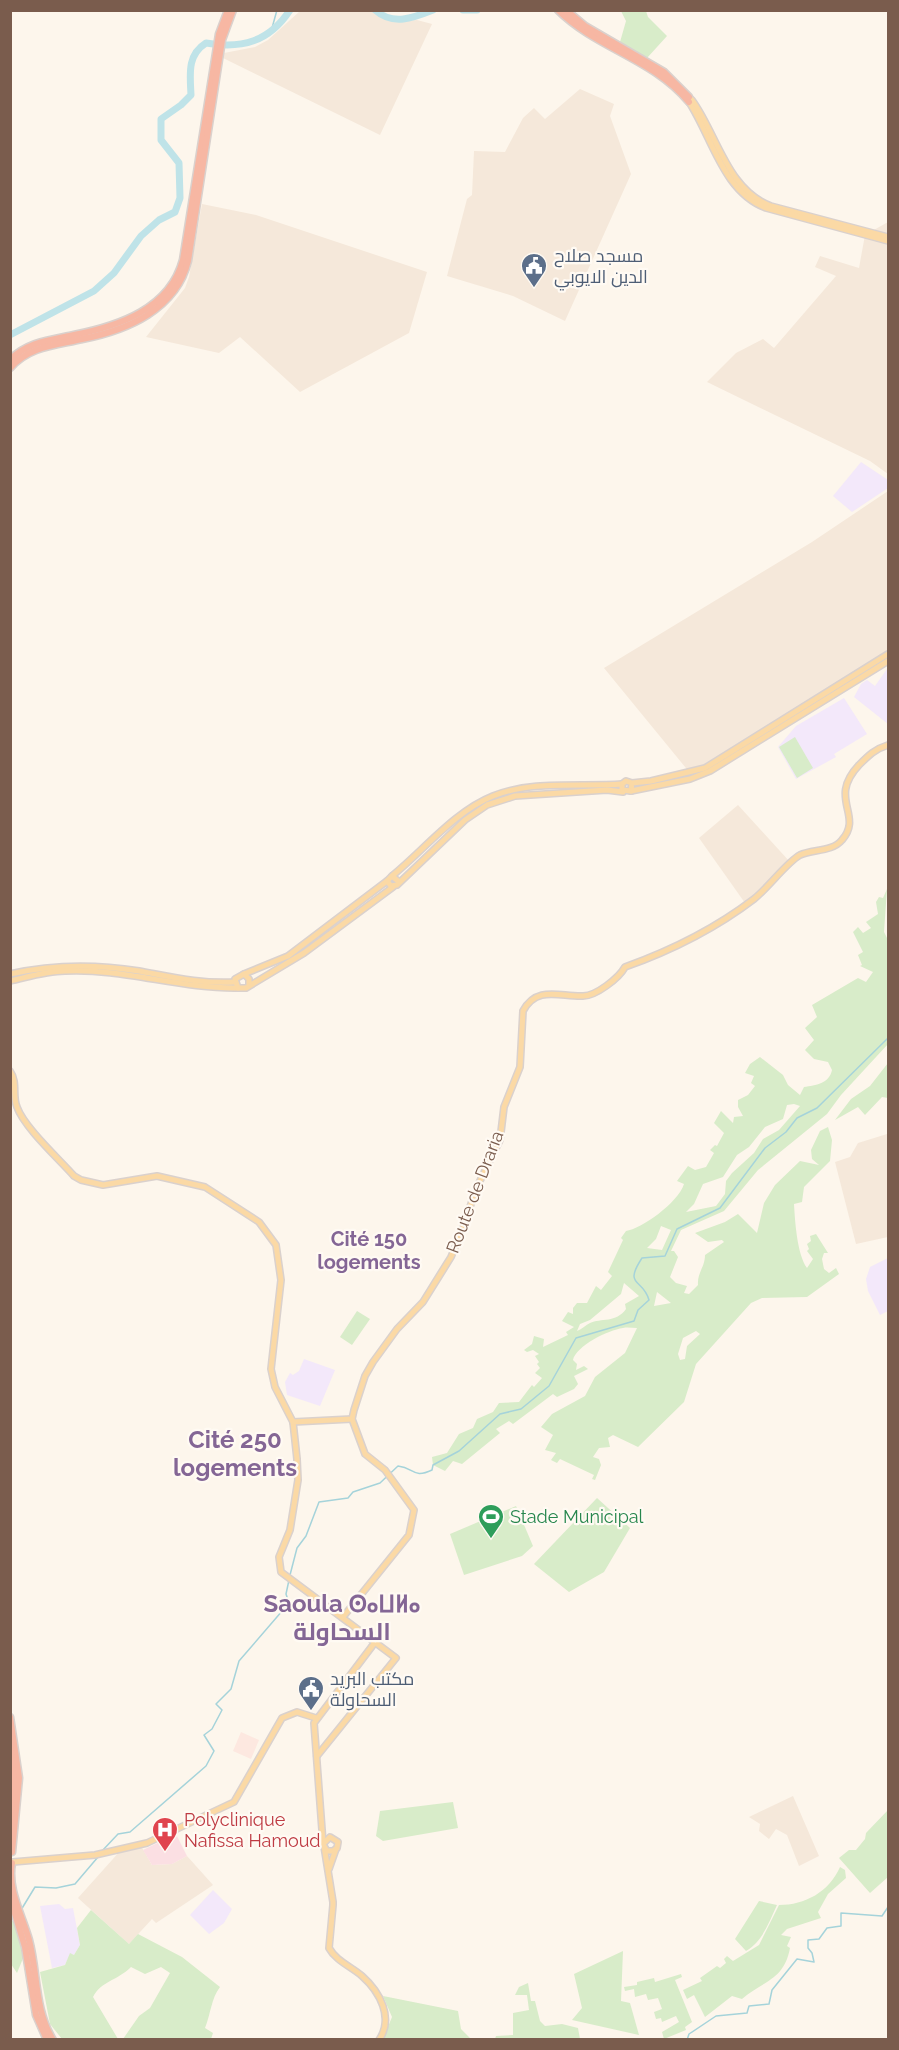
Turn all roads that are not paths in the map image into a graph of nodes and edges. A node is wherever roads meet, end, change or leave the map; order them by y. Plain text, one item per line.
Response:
1 (228, 10) edge
2 (233, 10) edge
3 (558, 10) edge
4 (566, 10) edge
5 (220, 40) junction
6 (219, 52) junction
7 (690, 101) junction
8 (888, 239) edge
9 (10, 360) edge
10 (10, 368) edge
11 (888, 654) edge
12 (888, 661) edge
13 (888, 745) edge
14 (632, 783) junction
15 (621, 784) junction
16 (631, 791) junction
17 (623, 792) junction
18 (392, 876) junction
19 (387, 881) junction
20 (398, 881) junction
21 (393, 886) junction
22 (49, 969) junction
23 (10, 974) edge
24 (244, 975) junction
25 (10, 981) edge
26 (249, 984) junction
27 (236, 985) junction
28 (10, 1071) edge
29 (352, 1419) junction
30 (293, 1422) junction
31 (343, 1617) junction
32 (376, 1641) junction
33 (10, 1717) edge
34 (316, 1718) junction
35 (10, 1742) edge
36 (317, 1756) junction
37 (10, 1821) edge
38 (322, 1829) junction
39 (333, 1837) junction
40 (323, 1845) junction
41 (336, 1849) junction
42 (12, 1852) edge
43 (25, 1859) junction
44 (12, 1863) edge
45 (329, 1876) junction
46 (10, 1897) edge
47 (15, 1906) junction
48 (20, 1920) junction
49 (47, 2040) edge
50 (53, 2040) edge
51 (379, 2040) edge

1 - 5 highway
2 - 5 highway
3 - 7 highway
4 - 7 highway
5 - 6 highway
6 - 9 highway
6 - 10 highway
7 - 8 main road
11 - 14 main road
12 - 16 main road
13 - 29 main road, Route de Draria
14 - 15 main road
14 - 16 main road
15 - 17 main road
15 - 18 main road
16 - 17 main road
17 - 20 main road
18 - 19 main road
18 - 20 main road
19 - 21 main road
19 - 24 main road
20 - 21 main road
21 - 26 main road
22 - 23 main road
22 - 25 main road
22 - 27 main road
24 - 26 main road
24 - 27 main road
26 - 27 main road
28 - 30 main road
29 - 30 main road
29 - 31 main road
30 - 31 main road
31 - 32 main road
32 - 34 main road
32 - 36 main road
33 - 42 highway
34 - 36 main road
34 - 43 main road
35 - 37 highway
36 - 38 main road
38 - 39 main road
38 - 40 main road
39 - 40 main road
39 - 41 main road
40 - 41 main road
40 - 45 main road
41 - 45 main road
42 - 43 main road
42 - 44 highway
43 - 44 main road
44 - 47 highway
45 - 51 main road
46 - 47 highway
47 - 48 highway
48 - 49 highway
48 - 50 highway

